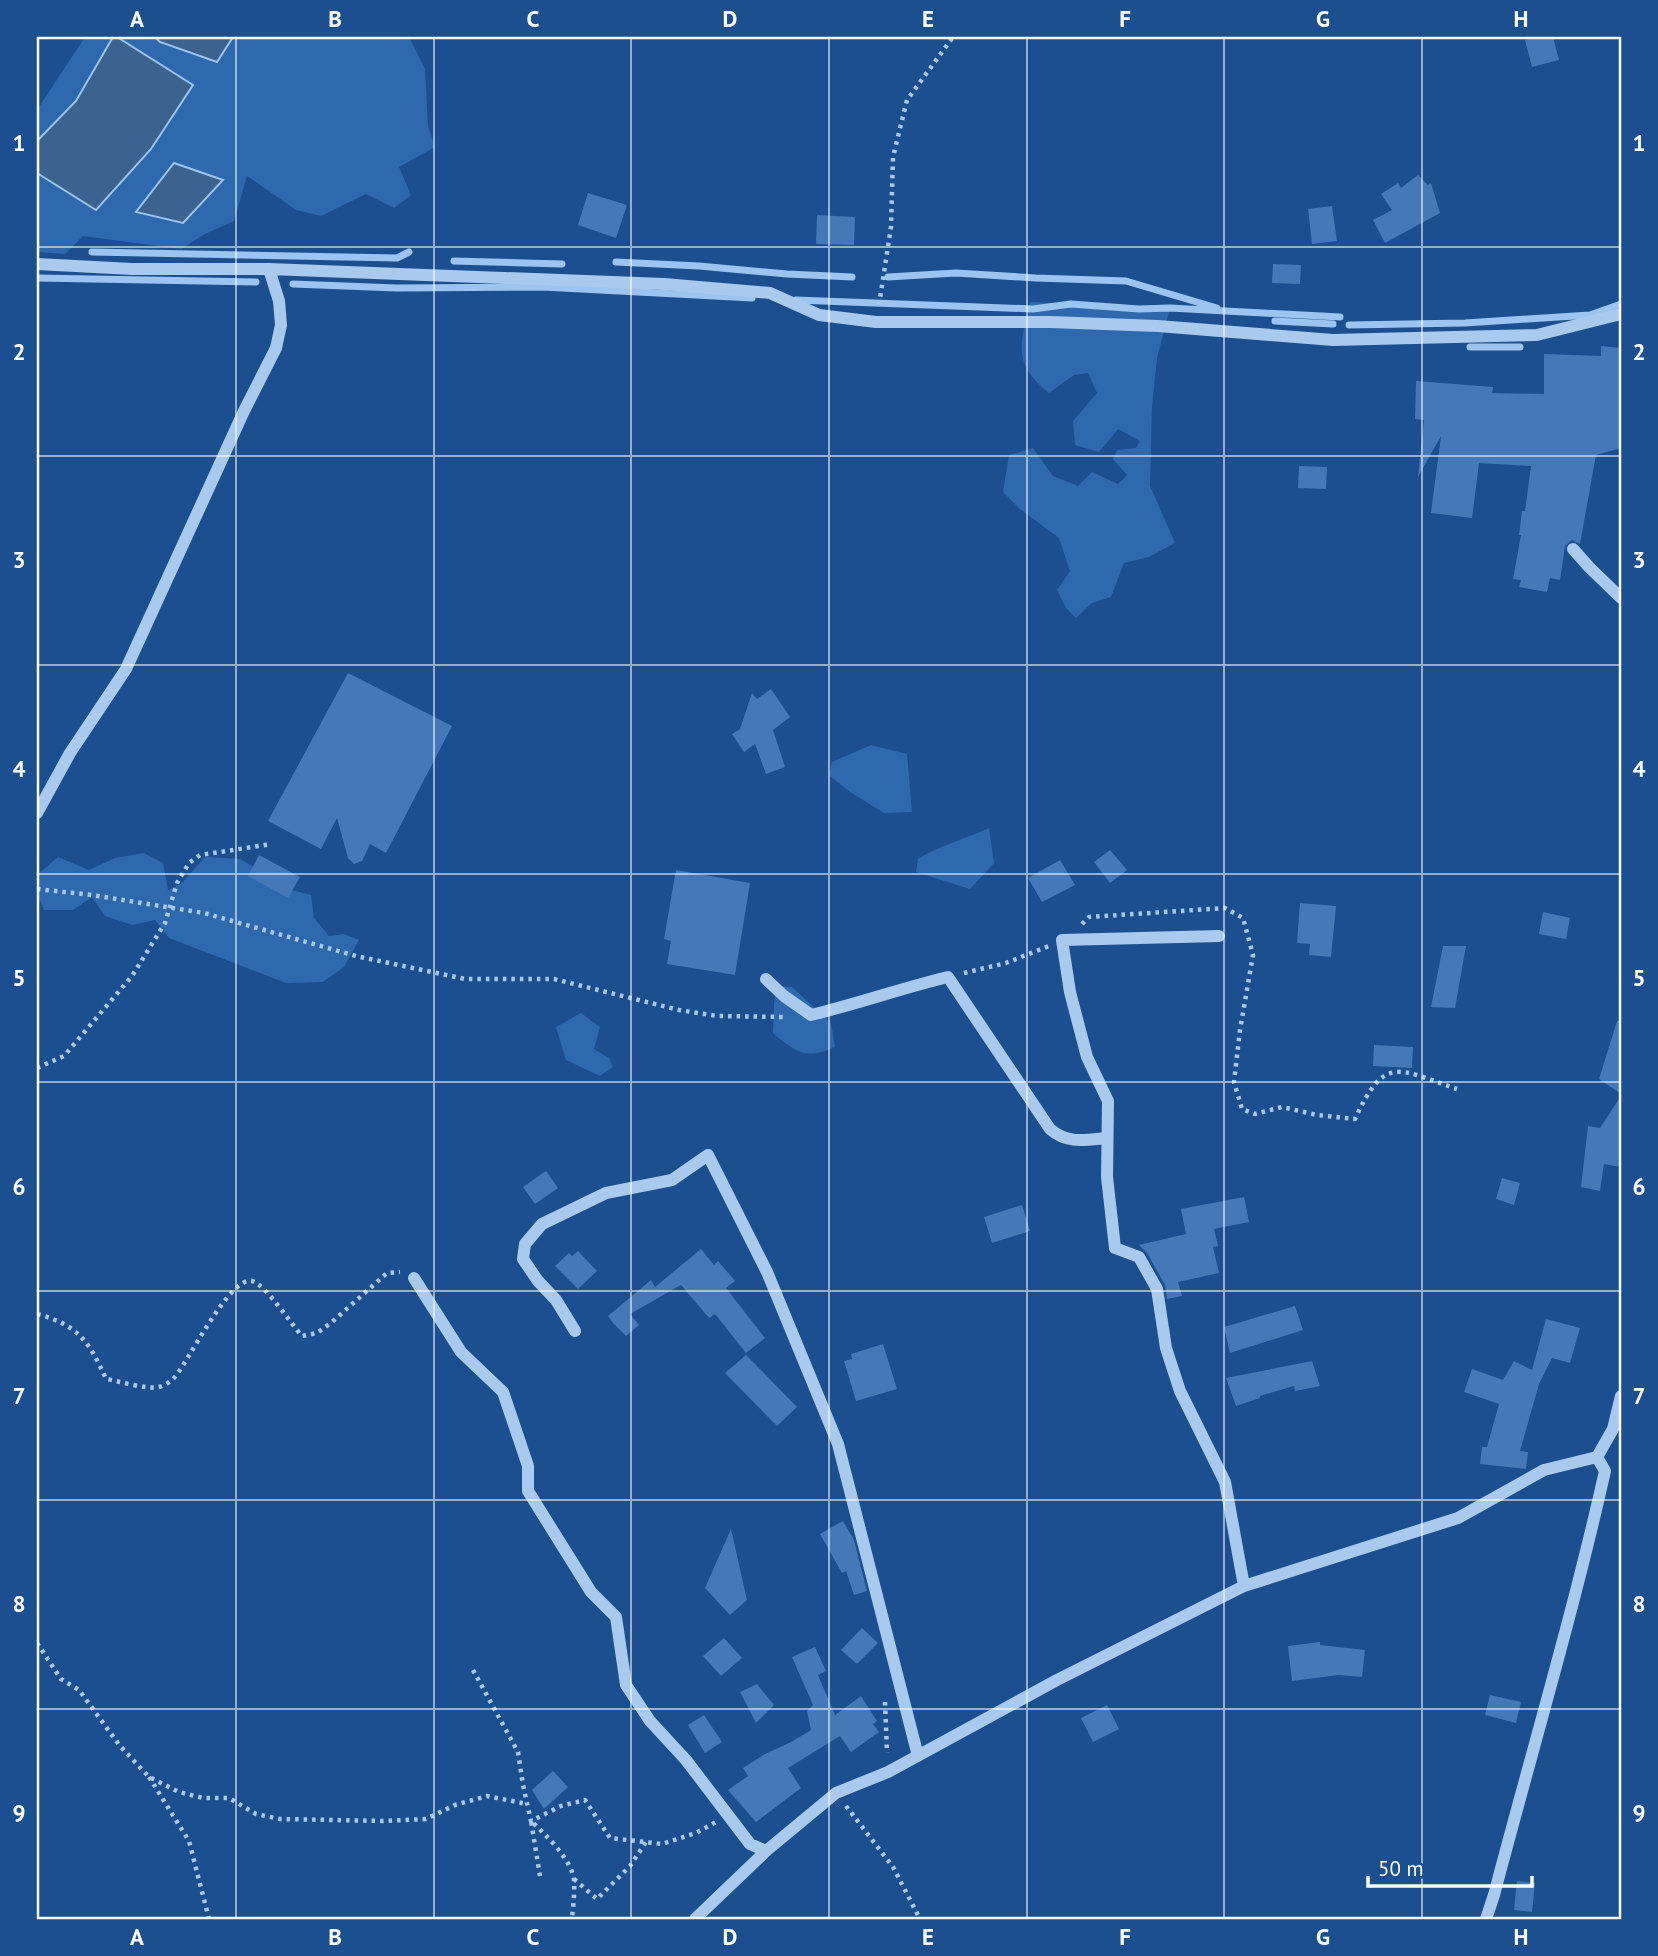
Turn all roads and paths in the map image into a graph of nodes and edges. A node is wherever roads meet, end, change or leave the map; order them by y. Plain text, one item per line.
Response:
1 (953, 37) edge
2 (37, 264) edge
3 (269, 269) junction
4 (1621, 314) edge
5 (876, 322) junction
6 (1573, 549) dead end
7 (1621, 598) edge
8 (37, 813) edge
9 (272, 844) dead end
10 (37, 890) edge
11 (170, 908) junction
12 (1219, 936) dead end
13 (1062, 940) junction
14 (948, 977) junction
15 (766, 979) dead end
16 (811, 1015) junction
17 (37, 1068) edge
18 (1457, 1089) dead end
19 (1106, 1139) junction
20 (414, 1278) joint
21 (37, 1314) edge
22 (575, 1331) dead end
23 (1621, 1396) edge
24 (1617, 1432) edge
25 (1597, 1457) junction
26 (1244, 1586) junction
27 (37, 1643) edge
28 (473, 1670) dead end
29 (884, 1690) dead end
30 (918, 1756) junction
31 (888, 1772) junction
32 (149, 1777) junction
33 (836, 1793) junction
34 (527, 1804) junction
35 (729, 1815) junction
36 (531, 1821) junction
37 (646, 1842) junction
38 (766, 1851) junction
39 (540, 1876) dead end
40 (574, 1879) junction
41 (209, 1919) edge
42 (572, 1919) edge
43 (695, 1919) edge
44 (920, 1919) edge
45 (1486, 1919) edge

1 - 5 path
2 - 3 street
3 - 5 street
3 - 8 street
4 - 5 street
6 - 7 street
9 - 11 path
10 - 11 path
11 - 16 path
11 - 17 path
12 - 13 street
13 - 14 path
13 - 18 path
13 - 19 street
14 - 16 street
14 - 19 street
15 - 16 street
19 - 26 street
20 - 21 path
20 - 35 street
22 - 30 street
23 - 24 street
24 - 25 street
25 - 26 street
25 - 45 street
26 - 30 street
27 - 32 path
28 - 34 path
29 - 31 path
30 - 31 street
31 - 33 street
32 - 34 path
32 - 41 path
33 - 38 street
33 - 44 path
34 - 36 path
35 - 37 path
35 - 38 street
36 - 37 path
36 - 39 path
36 - 40 path
37 - 40 path
38 - 43 street
40 - 42 path

